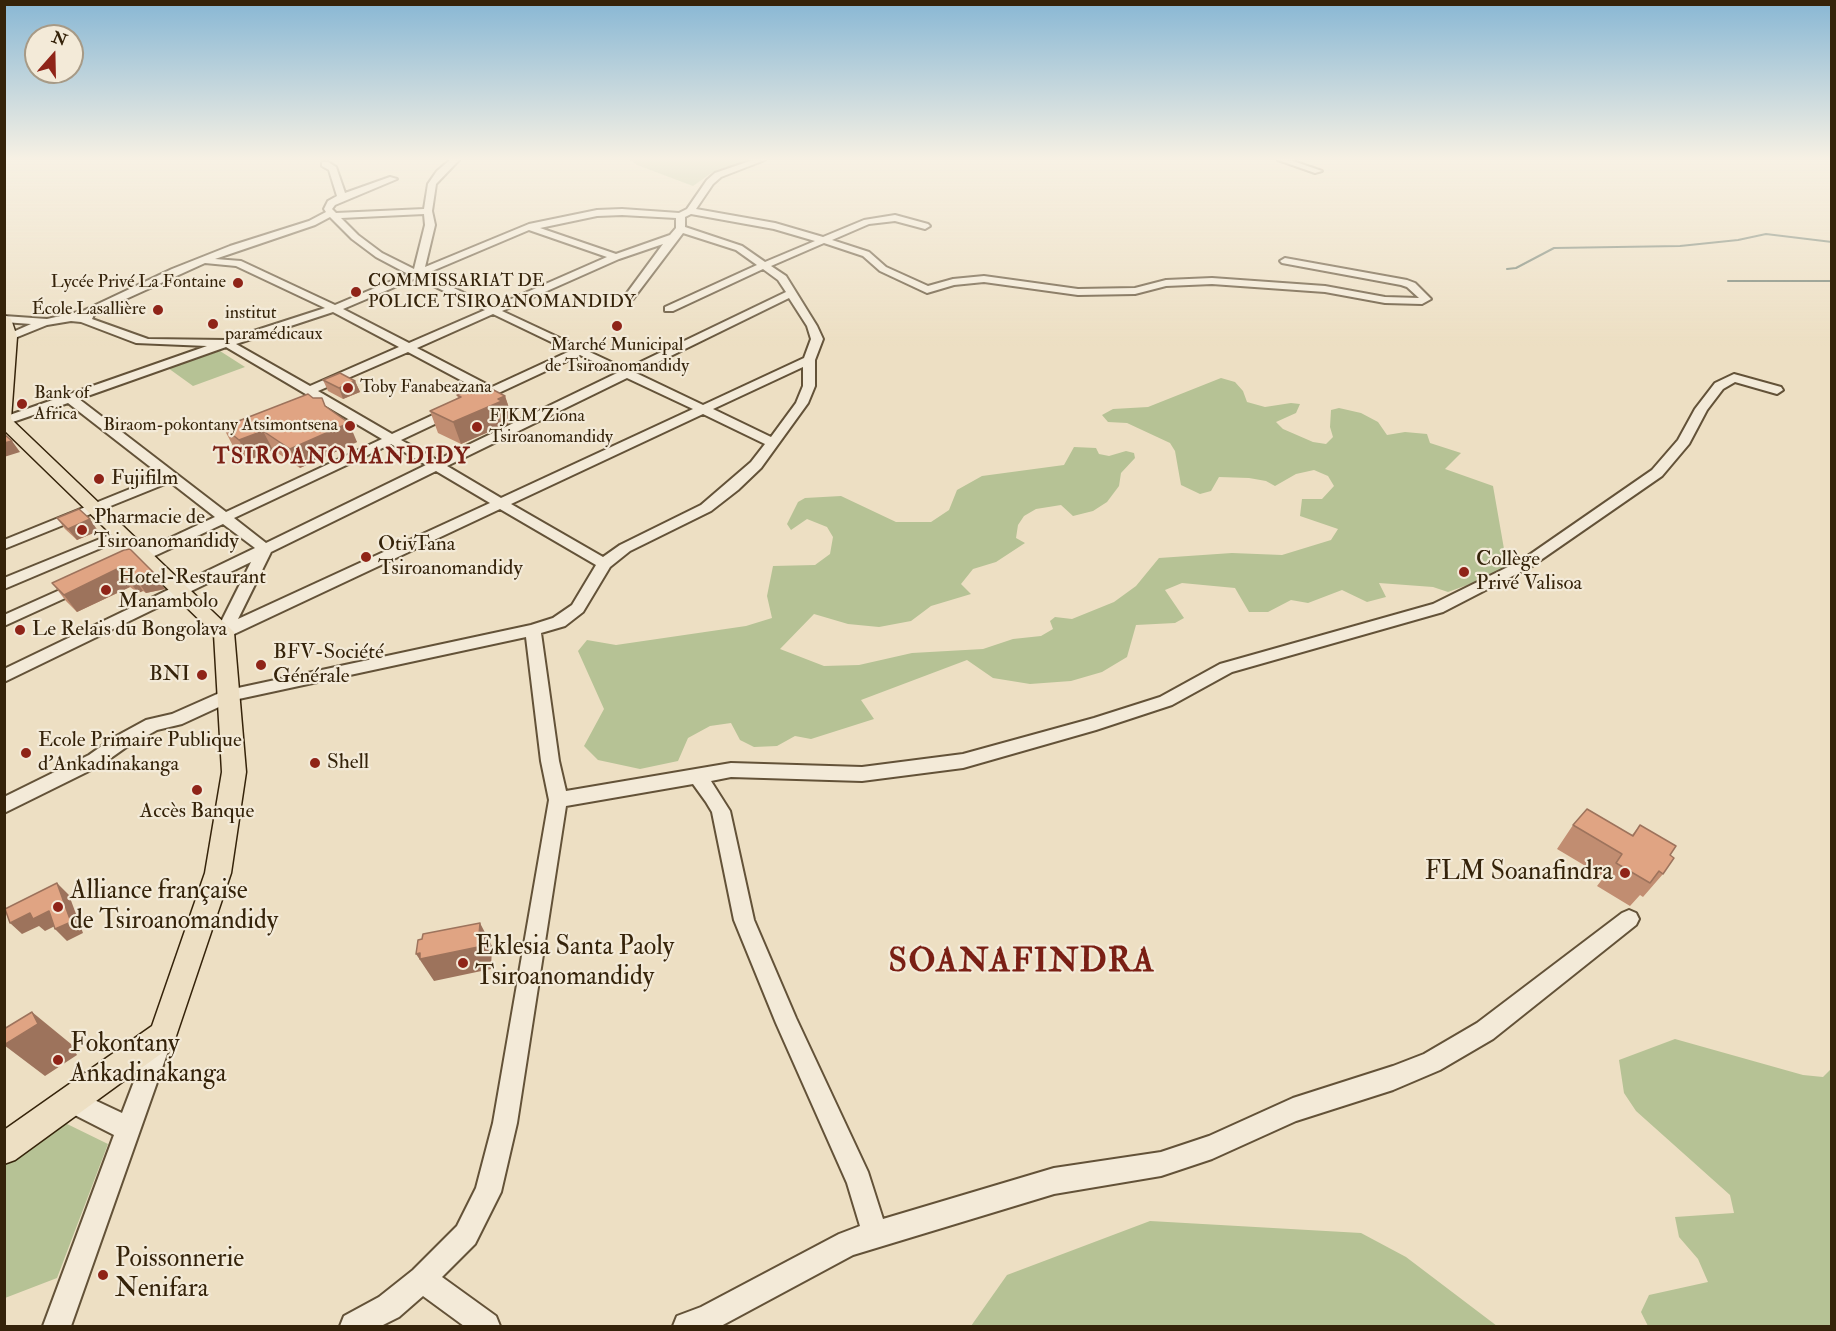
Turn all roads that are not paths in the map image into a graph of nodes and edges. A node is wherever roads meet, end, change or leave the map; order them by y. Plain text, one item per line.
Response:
1 (314, 222) edge
2 (341, 222) edge
3 (430, 222) edge
4 (553, 222) edge
5 (681, 222) edge
6 (747, 222) edge
7 (867, 222) edge
8 (910, 222) edge
9 (925, 226) dead end
10 (529, 227) junction
11 (677, 233) junction
12 (823, 240) junction
13 (616, 257) junction
14 (1285, 261) dead end
15 (199, 262) junction
16 (765, 265) junction
17 (418, 275) junction
18 (792, 292) junction
19 (628, 297) dead end
20 (333, 309) junction
21 (669, 309) dead end
22 (493, 311) junction
23 (85, 316) junction
24 (5, 319) edge
25 (47, 322) junction
26 (8, 343) edge
27 (227, 343) junction
28 (407, 348) junction
29 (580, 351) junction
30 (809, 360) junction
31 (625, 372) junction
32 (1777, 390) dead end
33 (309, 391) junction
34 (492, 392) junction
35 (70, 398) junction
36 (703, 409) junction
37 (4, 420) edge
38 (392, 440) junction
39 (772, 442) junction
40 (437, 466) junction
41 (172, 477) junction
42 (501, 504) junction
43 (96, 509) junction
44 (224, 518) junction
45 (122, 534) junction
46 (4, 545) edge
47 (265, 549) junction
48 (144, 555) junction
49 (604, 564) junction
50 (112, 571) edge
51 (90, 581) edge
52 (4, 584) edge
53 (180, 590) junction
54 (4, 621) edge
55 (533, 630) junction
56 (224, 632) junction
57 (4, 675) edge
58 (230, 695) junction
59 (701, 782) dead end
60 (558, 800) junction
61 (4, 806) edge
62 (1629, 919) dead end
63 (163, 1035) junction
64 (71, 1101) junction
65 (129, 1128) junction
66 (4, 1149) edge
67 (875, 1234) junction
68 (422, 1279) junction
69 (57, 1326) edge
70 (354, 1326) edge
71 (486, 1326) edge
72 (687, 1326) edge

1 - 15 street
2 - 17 street
3 - 17 street
4 - 10 street
5 - 11 street
6 - 12 street
7 - 12 street
8 - 9 street
10 - 13 street
10 - 17 street
11 - 13 street
11 - 16 street
11 - 19 street
12 - 14 street
12 - 16 street
13 - 22 street
15 - 20 street
15 - 23 street
16 - 18 street
16 - 21 street
17 - 20 street
17 - 22 street
18 - 30 street
18 - 31 street
20 - 27 street
20 - 28 street
22 - 28 street
22 - 29 street
23 - 25 street
23 - 27 street
24 - 25 street
24 - 26 main road
25 - 26 street
26 - 37 main road
27 - 33 street
27 - 35 street
28 - 33 street
28 - 34 street
29 - 31 street
29 - 34 street
30 - 36 street
30 - 39 street
31 - 36 street
31 - 40 street
32 - 60 street
33 - 38 street
34 - 38 street
35 - 37 street
35 - 41 street
36 - 39 street
36 - 42 street
37 - 43 main road
38 - 40 street
38 - 44 street
39 - 49 street
40 - 42 street
40 - 47 street
41 - 43 street
41 - 44 street
42 - 49 street
42 - 56 street
43 - 45 main road
43 - 46 street
44 - 47 street
44 - 48 street
45 - 48 main road
45 - 52 street
47 - 53 street
47 - 56 street
48 - 50 street
48 - 53 main road
49 - 55 street
51 - 54 street
53 - 56 main road
53 - 57 street
55 - 58 street
55 - 60 street
56 - 58 main road
58 - 61 street
58 - 63 main road
59 - 67 street
60 - 68 street
62 - 67 street
63 - 64 main road
63 - 65 street
64 - 65 street
64 - 66 main road
65 - 69 street
67 - 72 street
68 - 70 street
68 - 71 street

